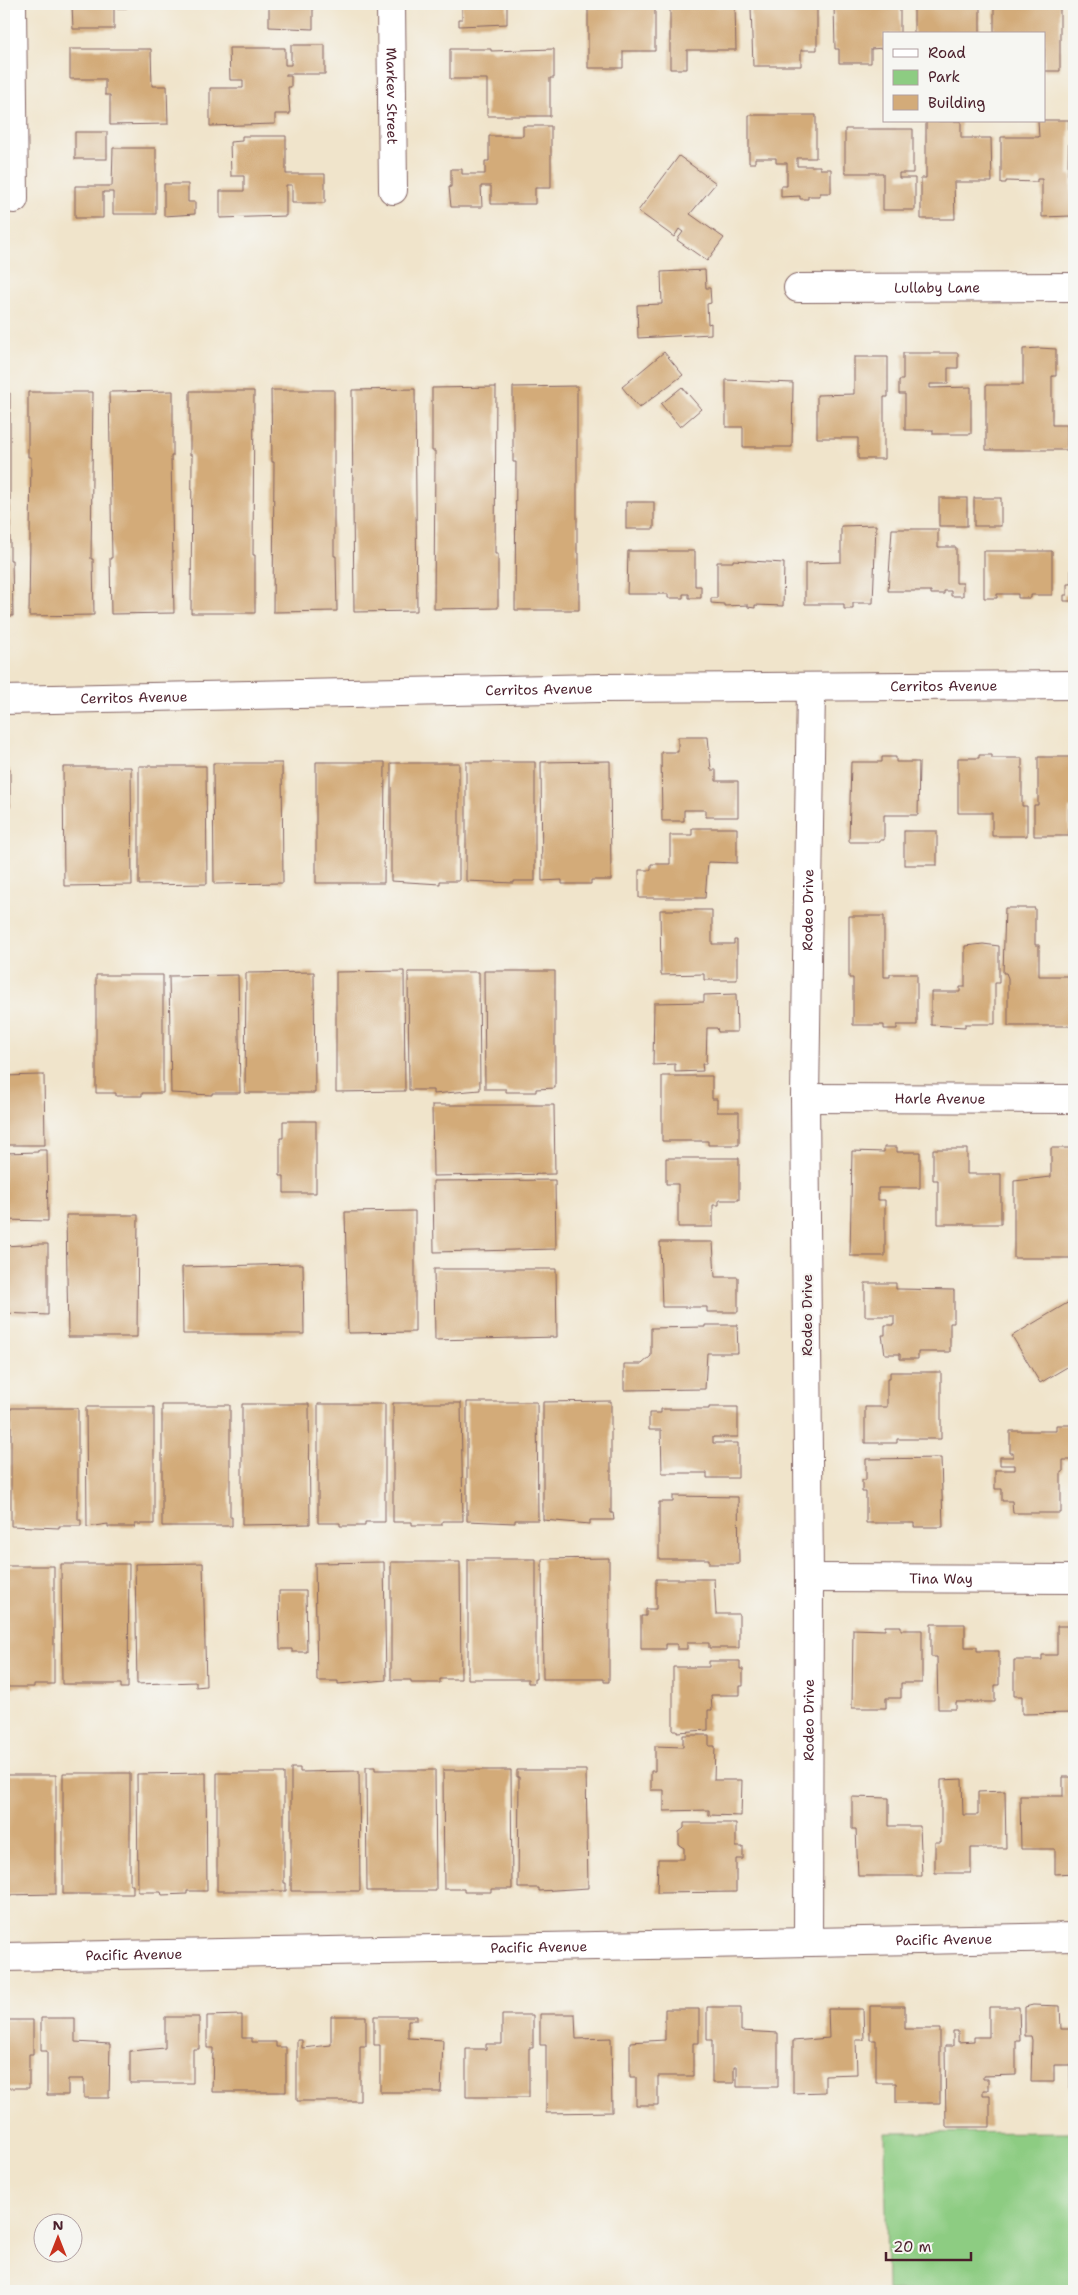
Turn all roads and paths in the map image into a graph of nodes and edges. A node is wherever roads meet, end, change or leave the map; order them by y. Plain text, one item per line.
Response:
1 (12, 4) edge
2 (391, 4) edge
3 (393, 190) dead end
4 (14, 198) dead end
5 (1074, 287) edge
6 (798, 288) dead end
7 (1074, 684) edge
8 (811, 688) junction
9 (4, 700) edge
10 (805, 1098) junction
11 (1074, 1100) edge
12 (809, 1578) junction
13 (1074, 1579) edge
14 (1074, 1936) edge
15 (808, 1942) junction
16 (4, 1957) edge

1 - 4 street
2 - 3 street, Markev Street
5 - 6 street, Lullaby Lane
7 - 8 street, Cerritos Avenue
8 - 9 street, Cerritos Avenue
8 - 10 street, Rodeo Drive
10 - 11 street, Harle Avenue
10 - 12 street, Rodeo Drive
12 - 13 street, Tina Way
12 - 15 street, Rodeo Drive
14 - 15 street, Pacific Avenue
15 - 16 street, Pacific Avenue

